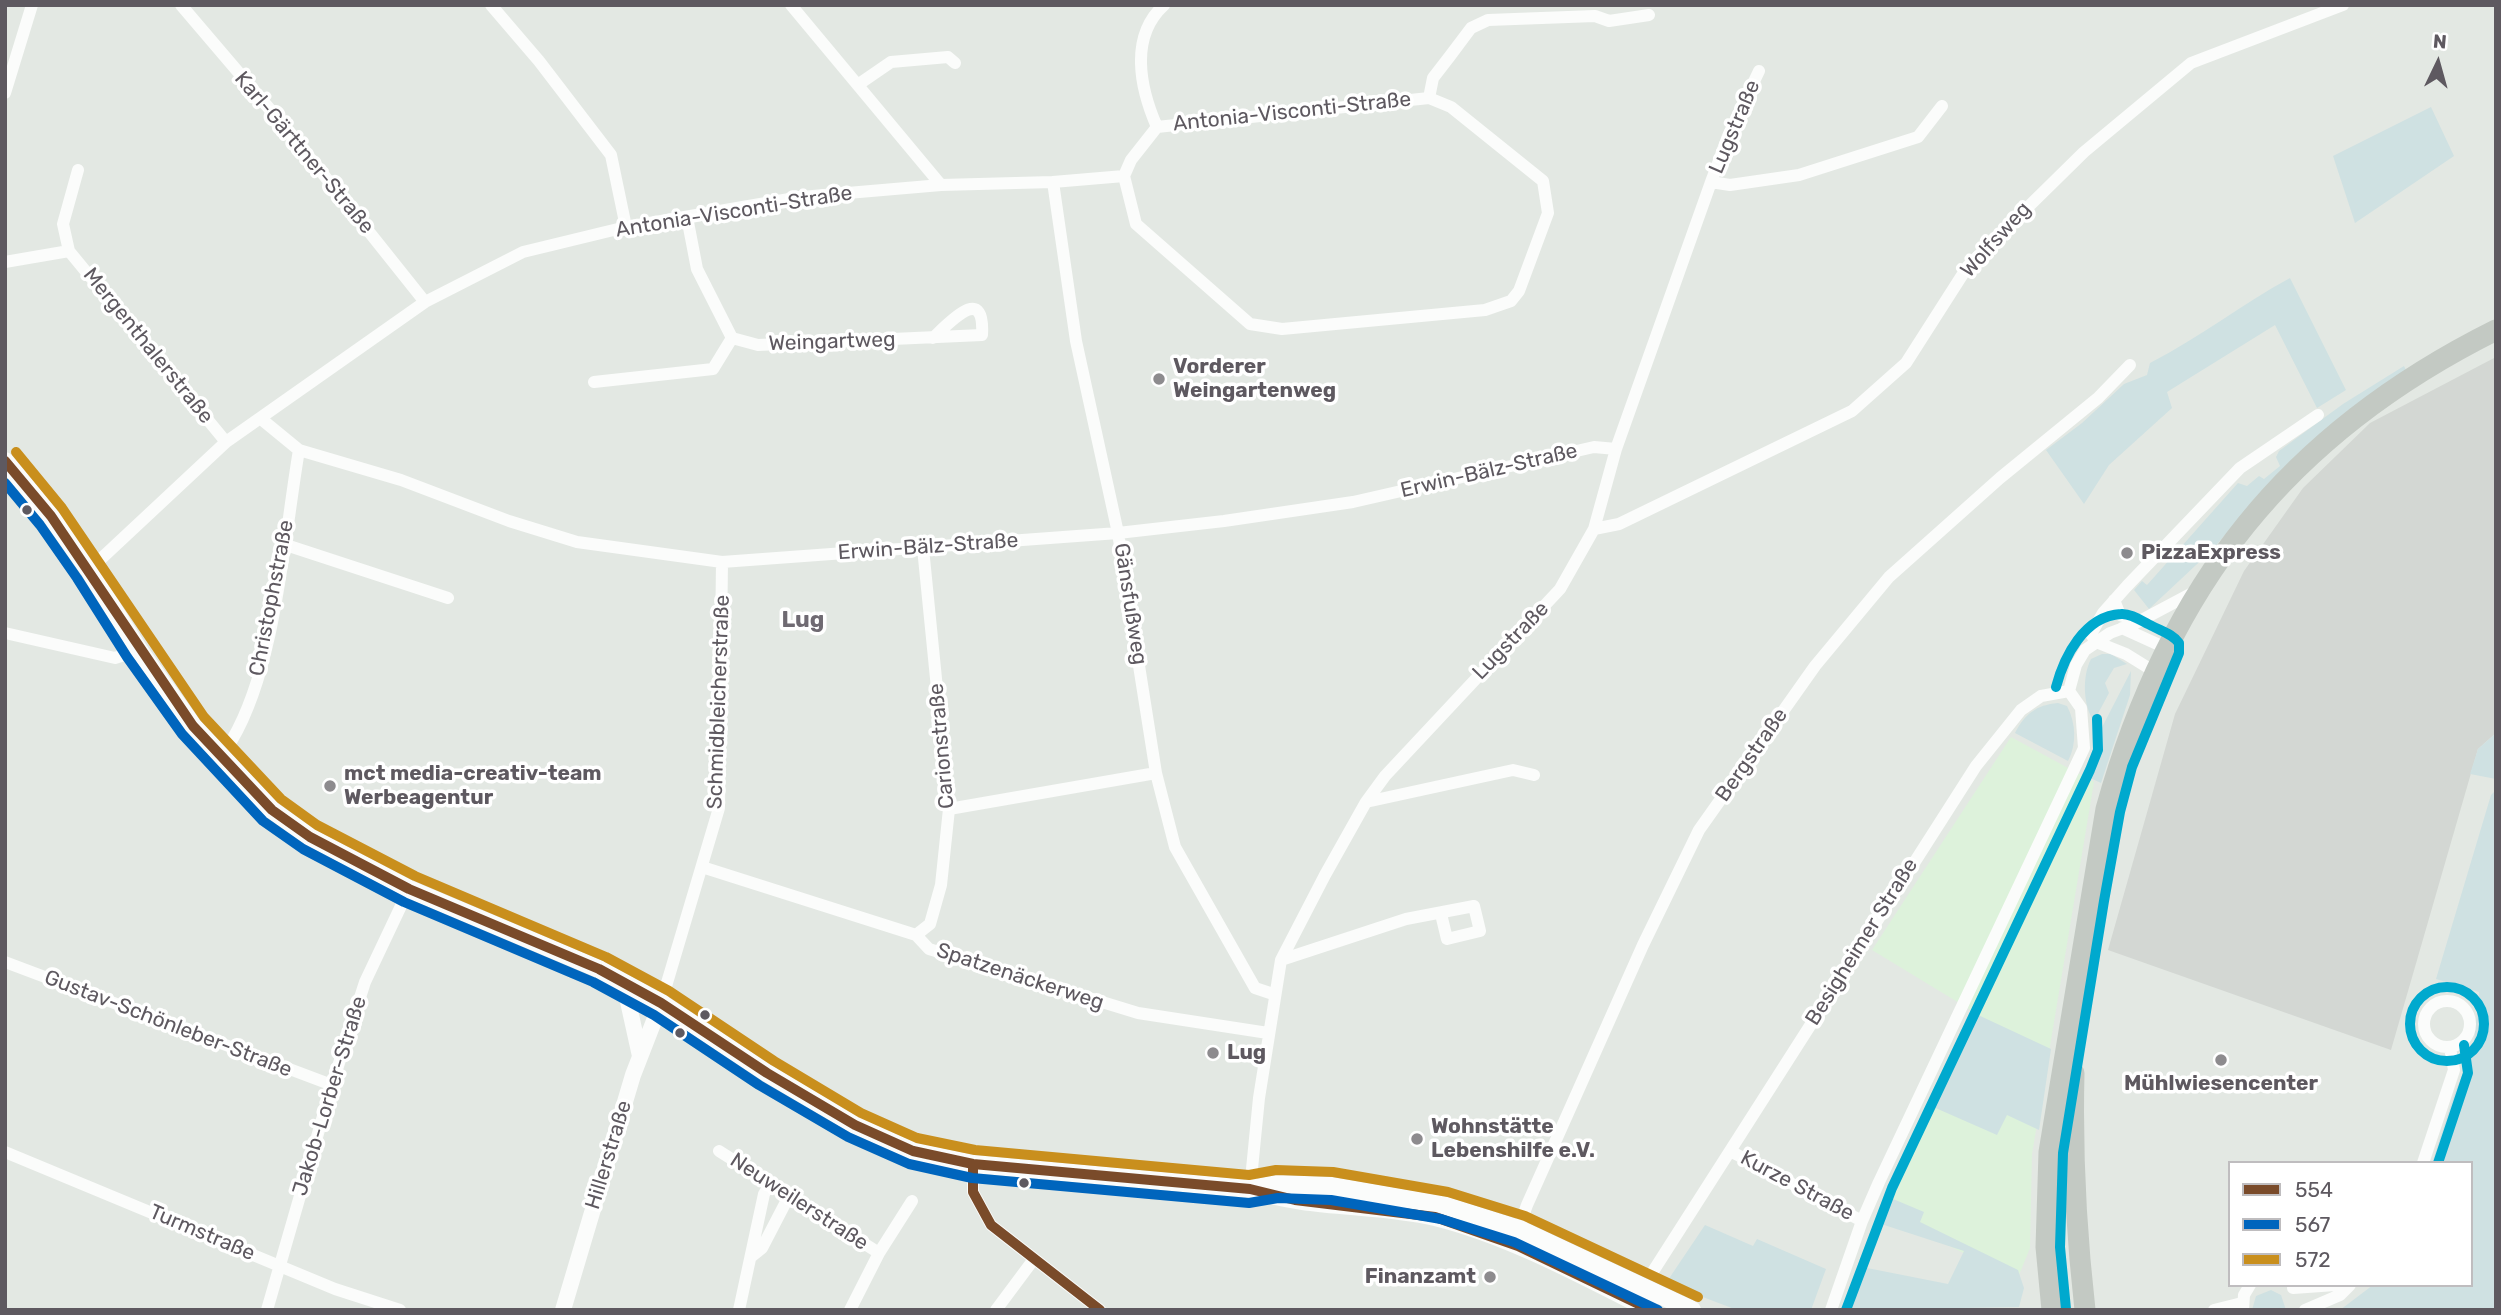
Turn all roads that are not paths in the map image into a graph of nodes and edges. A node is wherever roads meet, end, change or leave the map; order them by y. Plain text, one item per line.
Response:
1 (32, 5) edge
2 (181, 5) edge
3 (491, 5) edge
4 (791, 5) edge
5 (1164, 5) edge
6 (2343, 5) edge
7 (1649, 15) dead end
8 (956, 63) dead end
9 (1759, 72) dead end
10 (859, 84) junction
11 (5, 93) edge
12 (1429, 98) junction
13 (1942, 106) dead end
14 (1157, 127) junction
15 (78, 170) dead end
16 (1124, 176) junction
17 (1054, 182) junction
18 (1711, 182) junction
19 (940, 185) junction
20 (687, 217) junction
21 (626, 227) junction
22 (69, 251) junction
23 (5, 262) edge
24 (425, 302) junction
25 (2496, 330) edge
26 (732, 338) junction
27 (933, 338) dead end
28 (2130, 365) dead end
29 (594, 382) dead end
30 (2318, 415) dead end
31 (260, 418) junction
32 (226, 442) junction
33 (1616, 449) junction
34 (299, 450) junction
35 (5, 461) edge
36 (1594, 529) junction
37 (1118, 533) junction
38 (283, 544) junction
39 (923, 548) junction
40 (722, 562) junction
41 (89, 570) junction
42 (2196, 591) junction
43 (448, 598) dead end
44 (2114, 600) junction
45 (2140, 621) junction
46 (2122, 628) junction
47 (5, 633) edge
48 (2096, 642) junction
49 (2166, 648) junction
50 (139, 650) junction
51 (2155, 672) junction
52 (2069, 691) junction
53 (232, 740) dead end
54 (1156, 773) junction
55 (1534, 775) dead end
56 (1366, 802) junction
57 (949, 809) junction
58 (702, 867) junction
59 (409, 889) junction
60 (1441, 914) dead end
61 (916, 935) junction
62 (1280, 960) junction
63 (5, 962) edge
64 (599, 970) junction
65 (1273, 994) junction
66 (661, 1003) junction
67 (2074, 1012) junction
68 (1268, 1032) junction
69 (2450, 1048) dead end
70 (640, 1056) junction
71 (332, 1085) junction
72 (719, 1151) dead end
73 (5, 1152) edge
74 (1732, 1152) junction
75 (2424, 1161) edge
76 (973, 1164) junction
77 (770, 1184) junction
78 (1250, 1189) junction
79 (789, 1196) junction
80 (912, 1201) dead end
81 (1862, 1221) junction
82 (1516, 1236) junction
83 (879, 1253) junction
84 (752, 1256) junction
85 (1034, 1259) junction
86 (279, 1265) junction
87 (1652, 1273) dead end
88 (2249, 1287) edge
89 (2292, 1287) edge
90 (2348, 1287) edge
91 (1657, 1303) edge
92 (2087, 1305) edge
93 (2242, 1307) edge
94 (267, 1310) edge
95 (400, 1310) edge
96 (563, 1310) edge
97 (739, 1310) edge
98 (850, 1310) edge
99 (996, 1310) edge
100 (1100, 1310) edge
101 (1692, 1310) edge
102 (1831, 1310) edge
103 (2052, 1310) edge
104 (2214, 1310) edge
105 (2298, 1310) edge
106 (2305, 1310) edge

1 - 11 street
2 - 24 street, Karl-Gärttner-Straße
3 - 21 street
4 - 10 street
5 - 14 street
6 - 36 street, Wolfsweg
7 - 12 street
8 - 10 street
9 - 18 street, Lugstraße
10 - 19 street
12 - 14 street, Antonia-Visconti-Straße
12 - 16 street, Antonia-Visconti-Straße
13 - 18 street
14 - 16 street, Antonia-Visconti-Straße
15 - 22 street, Mergenthalerstraße
16 - 17 street, Antonia-Visconti-Straße
17 - 19 street, Antonia-Visconti-Straße
17 - 37 street, Gänsfußweg
18 - 33 street, Lugstraße
19 - 20 street, Antonia-Visconti-Straße
20 - 21 street, Antonia-Visconti-Straße
20 - 26 street
21 - 24 street, Antonia-Visconti-Straße
22 - 23 street, Mergenthalerstraße
22 - 32 street, Mergenthalerstraße
24 - 31 street, Antonia-Visconti-Straße
25 - 42 main road
26 - 27 street, Weingartweg
26 - 29 street
28 - 82 street, Bergstraße
30 - 44 street
31 - 32 street, Antonia-Visconti-Straße
31 - 34 street, Erwin-Bälz-Straße
32 - 41 street, Antonia-Visconti-Straße
33 - 36 street, Lugstraße
33 - 37 street, Erwin-Bälz-Straße
34 - 38 street, Christophstraße
34 - 40 street, Erwin-Bälz-Straße
35 - 41 main road
36 - 56 street, Lugstraße
37 - 39 street, Erwin-Bälz-Straße
37 - 54 street, Gänsfußweg
38 - 43 street
38 - 53 street, Christophstraße
39 - 40 street, Erwin-Bälz-Straße
39 - 57 street, Carionstraße
40 - 58 street, Schmidbleicherstraße
41 - 50 main road
42 - 45 street
42 - 49 main road
44 - 45 street
44 - 48 street
45 - 46 street
46 - 48 street
46 - 49 street
47 - 50 street
48 - 51 street
48 - 52 street
49 - 51 main road
50 - 59 main road
51 - 67 main road
52 - 74 street, Besigheimer Straße
52 - 81 street
54 - 57 street
54 - 65 street, Gänsfußweg
55 - 56 street
56 - 62 street, Lugstraße
57 - 61 street, Carionstraße
58 - 61 street, Spatzenäckerweg
58 - 66 street, Schmidbleicherstraße
59 - 64 main road
59 - 71 street, Jakob-Lorber-Straße
60 - 62 street
61 - 68 street, Spatzenäckerweg
62 - 65 street, Lugstraße
63 - 71 street, Gustav-Schönleber-Straße
64 - 66 main road
64 - 70 street
65 - 68 street, Lugstraße
66 - 70 street, Hillerstraße
66 - 76 main road
67 - 92 main road
67 - 103 main road
68 - 78 street, Lugstraße
69 - 75 street
70 - 96 street, Hillerstraße
71 - 86 street, Jakob-Lorber-Straße
72 - 77 street, Neuweilerstraße
73 - 86 street, Turmstraße
74 - 81 street, Kurze Straße
74 - 87 street, Besigheimer Straße
76 - 78 main road
76 - 85 street
77 - 79 street, Neuweilerstraße
77 - 84 street
78 - 82 main road
79 - 83 street, Neuweilerstraße
79 - 84 street
80 - 83 street, Neuweilerstraße
81 - 102 street
82 - 91 main road
83 - 98 street, Neuweilerstraße
84 - 97 street
85 - 99 street
85 - 100 street
86 - 94 street, Jakob-Lorber-Straße
86 - 95 street, Turmstraße
88 - 93 street
89 - 105 street
90 - 106 street
91 - 101 main road
93 - 104 street

